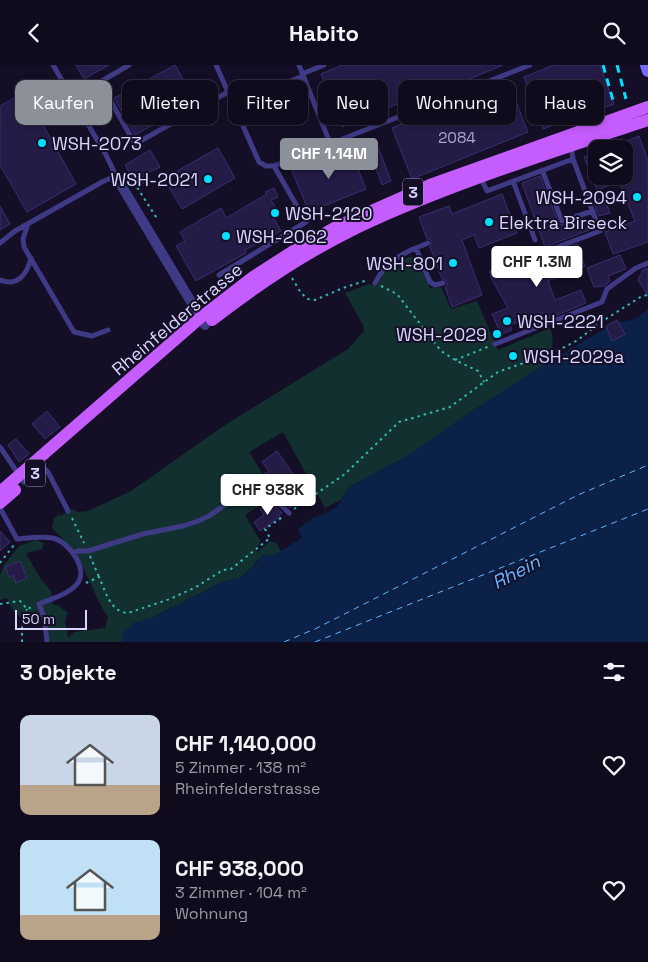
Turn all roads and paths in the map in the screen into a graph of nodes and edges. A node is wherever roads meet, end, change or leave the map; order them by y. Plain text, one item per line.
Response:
1 (53, 65) edge
2 (129, 65) edge
3 (216, 65) edge
4 (299, 65) edge
5 (324, 65) edge
6 (530, 65) edge
7 (646, 65) edge
8 (648, 71) edge
9 (303, 75) junction
10 (291, 80) edge
11 (228, 92) joint
12 (648, 107) edge
13 (648, 120) edge
14 (242, 125) edge
15 (330, 143) junction
16 (572, 152) junction
17 (274, 166) junction
18 (542, 170) junction
19 (479, 173) junction
20 (118, 180) junction
21 (513, 181) junction
22 (124, 190) junction
23 (593, 211) junction
24 (156, 220) dead end
25 (28, 224) junction
26 (534, 240) dead end
27 (0, 243) edge
28 (428, 243) dead end
29 (416, 248) junction
30 (31, 258) junction
31 (648, 263) edge
32 (286, 268) junction
33 (492, 272) dead end
34 (219, 275) dead end
35 (0, 280) edge
36 (375, 283) junction
37 (443, 283) dead end
38 (648, 295) edge
39 (202, 322) junction
40 (108, 330) dead end
41 (495, 344) joint
42 (455, 360) junction
43 (484, 382) junction
44 (0, 447) edge
45 (42, 466) junction
46 (22, 479) junction
47 (0, 492) edge
48 (0, 503) edge
49 (0, 508) edge
50 (68, 511) joint
51 (289, 513) junction
52 (17, 539) junction
53 (88, 551) junction
54 (73, 553) junction
55 (0, 563) edge
56 (99, 577) junction
57 (72, 589) junction
58 (0, 604) edge
59 (39, 604) junction
60 (28, 609) junction
61 (22, 642) edge
62 (47, 642) edge

1 - 20 lane
2 - 11 lane
3 - 11 lane
4 - 9 lane
5 - 9 lane
6 - 15 lane
7 - 8 street
9 - 10 lane
9 - 15 lane
12 - 19 main road, Rheinfelderstrasse / 3
13 - 16 main road, Rheinfelderstrasse / 3
14 - 17 lane
15 - 17 lane
16 - 18 lane
16 - 19 main road, Rheinfelderstrasse / 3
16 - 23 lane
17 - 34 lane
18 - 21 lane
18 - 23 lane
19 - 21 lane
19 - 32 main road, Rheinfelderstrasse / 3
19 - 39 main road, Rheinfelderstrasse / 3
20 - 22 street
20 - 25 lane
21 - 26 lane
22 - 24 path
22 - 39 street
23 - 33 lane
25 - 27 lane
25 - 30 lane
28 - 29 lane
29 - 36 lane
29 - 37 lane
30 - 35 lane
30 - 40 lane
31 - 41 lane
32 - 36 path
32 - 39 main road, Rheinfelderstrasse / 3
36 - 42 path
38 - 43 path
39 - 45 main road, Rheinfelderstrasse / 3
39 - 46 main road, Rheinfelderstrasse / 3
41 - 42 path
42 - 43 path
43 - 51 path
44 - 46 lane
45 - 46 main road, Rheinfelderstrasse / 3
45 - 50 lane
46 - 47 main road, Rheinfelderstrasse / 3
46 - 48 main road, Rheinfelderstrasse / 3
49 - 52 lane
50 - 53 path
51 - 53 lane
51 - 56 path
52 - 54 lane
52 - 55 path
53 - 54 lane
53 - 56 path
54 - 57 lane
56 - 57 path
57 - 59 lane
58 - 60 path
59 - 60 path
59 - 62 lane
60 - 61 path

